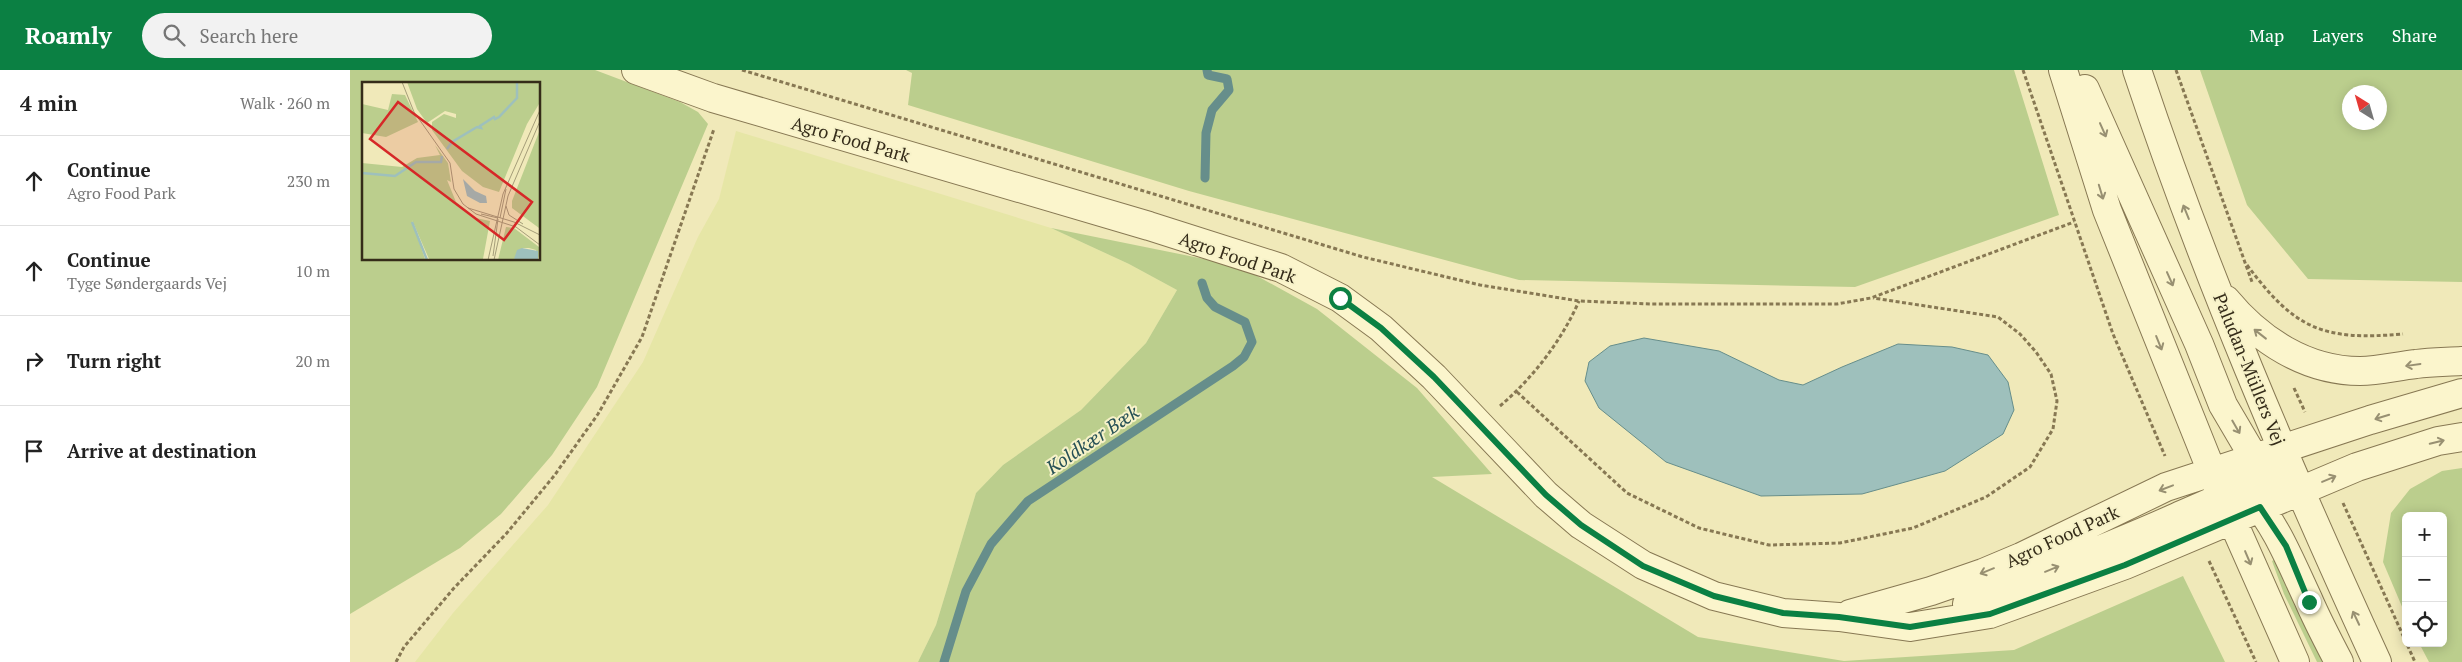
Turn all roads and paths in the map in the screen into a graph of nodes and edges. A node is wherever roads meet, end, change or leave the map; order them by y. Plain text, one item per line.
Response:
1 (636, 70) edge
2 (742, 70) edge
3 (2023, 70) edge
4 (2064, 70) edge
5 (2076, 70) edge
6 (2137, 70) edge
7 (724, 101) junction
8 (2074, 222) junction
9 (2244, 261) dead end
10 (2218, 290) junction
11 (1871, 298) junction
12 (1579, 301) junction
13 (2405, 334) dead end
14 (2462, 361) edge
15 (1517, 392) junction
16 (2462, 393) edge
17 (1479, 425) junction
18 (2462, 436) edge
19 (2282, 449) junction
20 (2212, 472) junction
21 (2177, 484) junction
22 (2242, 487) junction
23 (2300, 491) junction
24 (2260, 507) junction
25 (2198, 533) junction
26 (1839, 617) junction
27 (1910, 627) junction
28 (396, 662) edge
29 (2256, 662) edge
30 (2295, 662) edge
31 (2339, 662) edge
32 (2377, 662) edge

1 - 7 street, Agro Food Park
2 - 12 path
3 - 8 path
4 -> 20 street
5 -> 22 street
10 -> 6 street, Paludan-Müllers Vej
7 - 17 street, Agro Food Park
7 - 28 path
8 - 11 path
8 - 21 path
9 - 13 path
14 -> 10 street
10 - 19 street, Paludan-Müllers Vej
11 - 12 path
11 - 15 path
12 - 15 path
15 - 17 path
16 -> 19 street, Agro Food Park
17 - 26 street, Agro Food Park
23 -> 18 street
19 - 22 street, Agro Food Park
19 - 23 street, Paludan-Müllers Vej
20 - 21 street, Agro Food Park
20 - 22 street
20 - 22 street, Agro Food Park
21 -> 26 street, Agro Food Park
22 - 23 street
22 - 24 street
22 - 25 street, Agro Food Park
27 -> 22 street
22 -> 30 street
23 - 24 street
32 -> 23 street, Paludan-Müllers Vej
24 - 31 street
25 - 27 street, Agro Food Park
25 - 29 path
26 - 27 street, Agro Food Park

